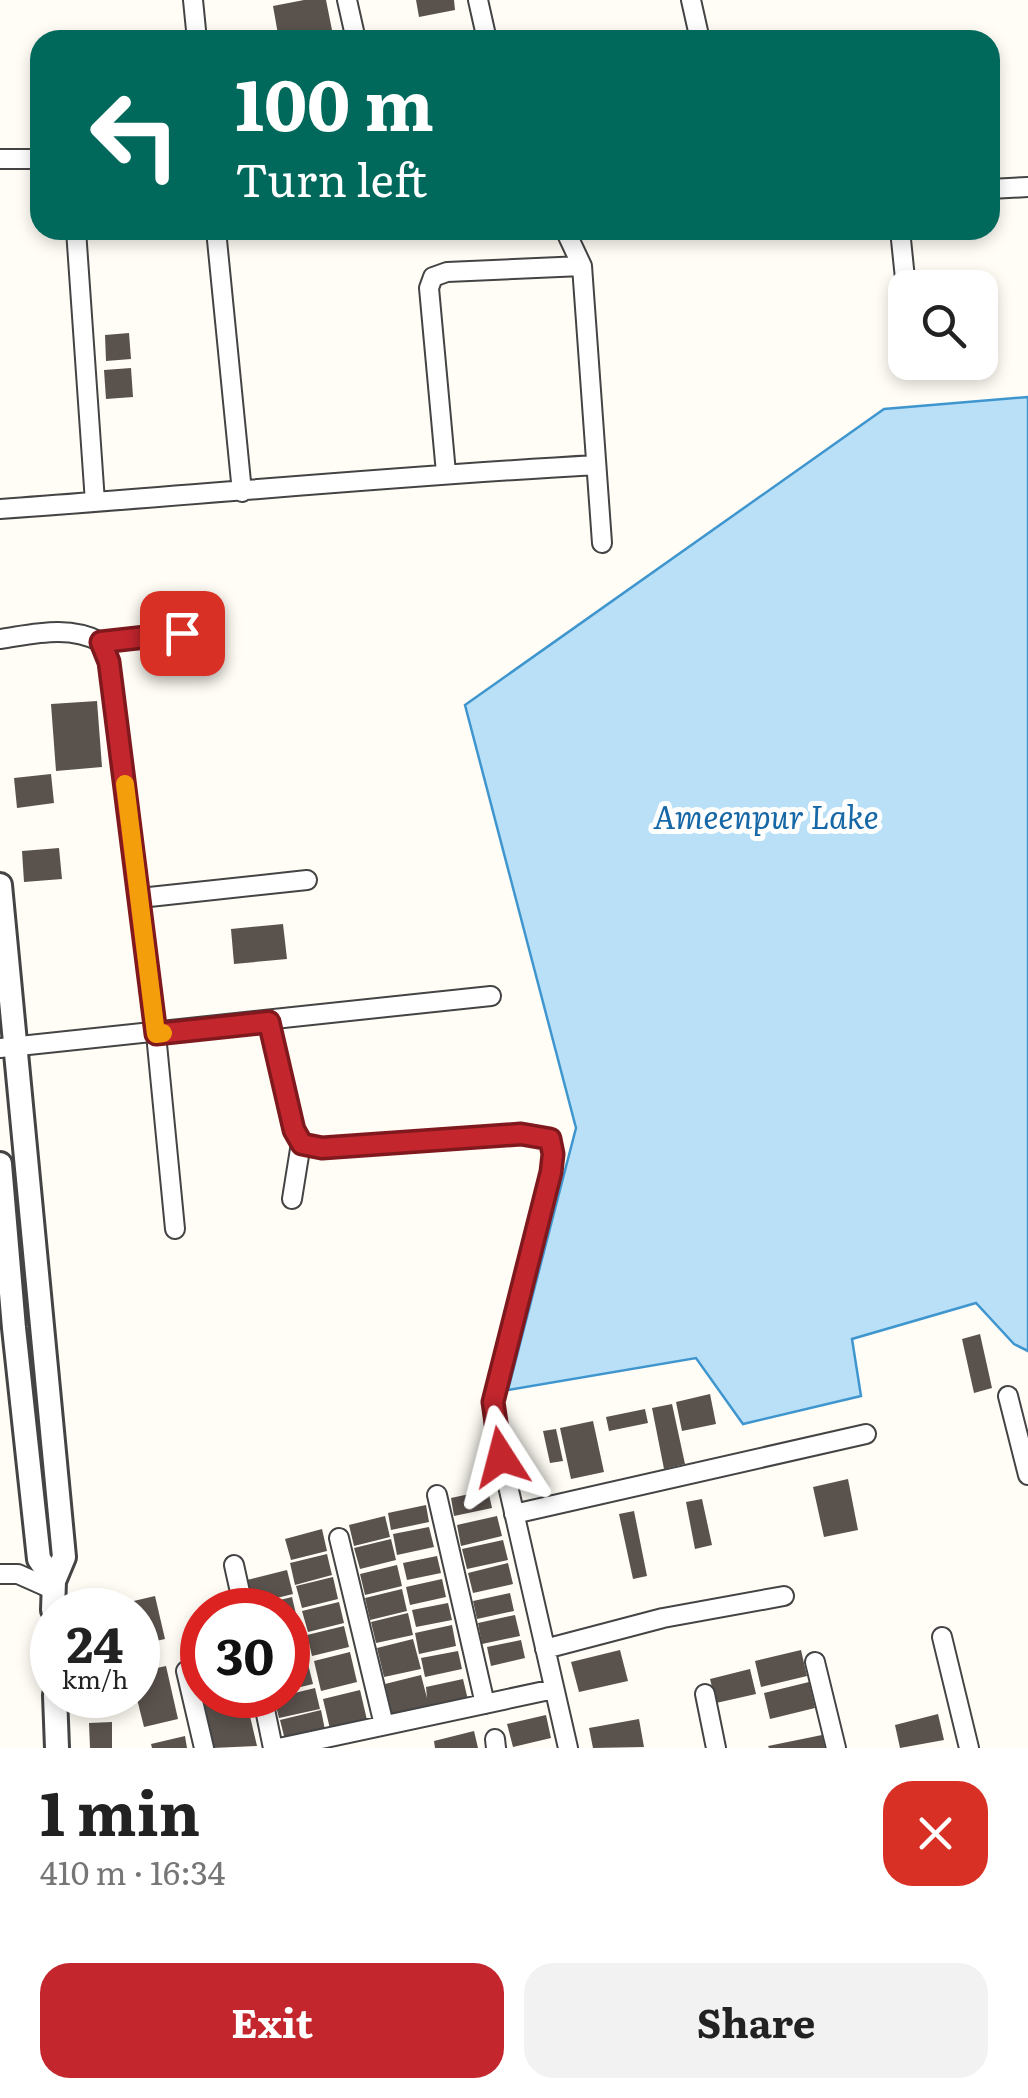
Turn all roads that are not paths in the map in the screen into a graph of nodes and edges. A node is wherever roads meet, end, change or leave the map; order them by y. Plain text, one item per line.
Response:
1 (193, 0) edge
2 (347, 0) edge
3 (478, 0) edge
4 (691, 0) edge
5 (196, 30) edge
6 (354, 30) edge
7 (485, 30) edge
8 (698, 30) edge
9 (0, 159) edge
10 (30, 159) edge
11 (1028, 187) edge
12 (1000, 188) edge
13 (77, 240) edge
14 (217, 240) edge
15 (569, 240) edge
16 (901, 240) edge
17 (582, 266) junction
18 (904, 270) edge
19 (596, 464) junction
20 (446, 473) junction
21 (242, 492) junction
22 (95, 502) junction
23 (0, 509) edge
24 (602, 543) dead end
25 (182, 633) dead end
26 (0, 638) edge
27 (101, 642) junction
28 (307, 880) dead end
29 (0, 885) edge
30 (140, 898) junction
31 (491, 996) dead end
32 (269, 1022) junction
33 (156, 1034) junction
34 (8, 1048) edge
35 (302, 1144) junction
36 (0, 1164) edge
37 (292, 1199) dead end
38 (30, 1200) junction
39 (3, 1204) junction
40 (175, 1229) dead end
41 (1008, 1396) dead end
42 (866, 1434) dead end
43 (1028, 1475) edge
44 (437, 1494) dead end
45 (514, 1514) junction
46 (339, 1538) dead end
47 (234, 1565) dead end
48 (0, 1574) edge
49 (42, 1588) edge
50 (51, 1588) edge
51 (55, 1588) edge
52 (239, 1588) edge
53 (784, 1596) dead end
54 (942, 1638) dead end
55 (545, 1649) junction
56 (816, 1662) dead end
57 (554, 1689) junction
58 (706, 1694) dead end
59 (485, 1704) junction
60 (55, 1718) edge
61 (197, 1718) edge
62 (268, 1718) edge
63 (384, 1725) junction
64 (57, 1748) edge
65 (204, 1748) edge
66 (276, 1748) edge
67 (568, 1748) edge
68 (716, 1748) edge
69 (836, 1748) edge
70 (970, 1748) edge

1 - 5 street
2 - 6 street
3 - 7 street
4 - 8 street
9 - 10 street
11 - 12 street
13 - 22 street
14 - 21 street
15 - 17 street
16 - 18 street
17 - 19 street
17 - 20 street
19 - 20 street
19 - 24 street
20 - 21 street
21 - 22 street
22 - 23 street
25 - 27 street
26 - 27 street
27 - 30 street
28 - 30 street
29 - 34 street
30 - 33 street
31 - 32 street
32 - 33 street
32 - 35 street
33 - 34 street
33 - 40 street
34 - 38 street
35 - 37 street
35 - 45 street
36 - 39 street
38 - 39 street
38 - 51 street
39 - 50 street
41 - 43 street
42 - 45 street
44 - 59 street
45 - 55 street
46 - 63 street
47 - 52 street
48 - 49 street
53 - 55 street
54 - 70 street
55 - 57 street
56 - 69 street
57 - 59 street
57 - 67 street
58 - 68 street
59 - 63 street
60 - 64 street
61 - 65 street
62 - 66 street
63 - 66 street

